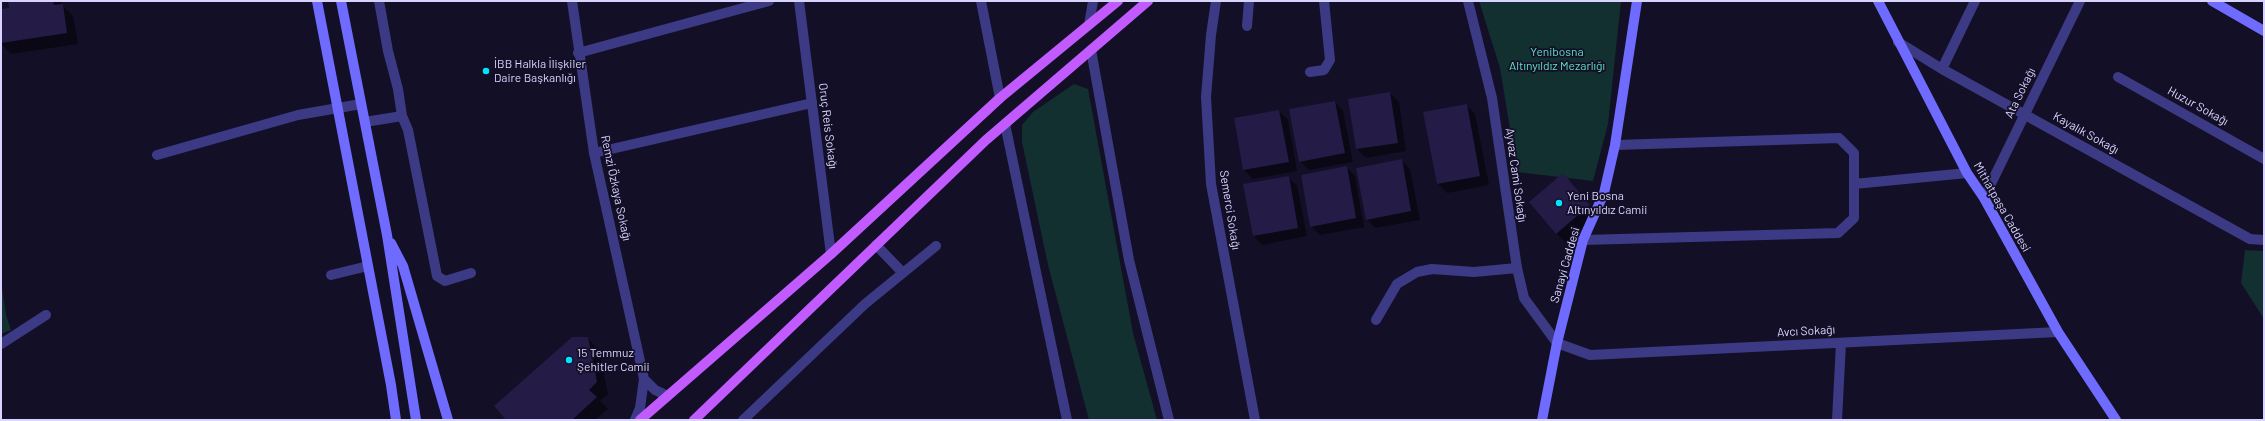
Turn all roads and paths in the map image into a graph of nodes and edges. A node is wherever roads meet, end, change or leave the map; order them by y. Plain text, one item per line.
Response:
1 (317, 1) edge
2 (342, 1) edge
3 (379, 1) edge
4 (572, 1) edge
5 (769, 1) edge
6 (799, 1) edge
7 (980, 1) edge
8 (1093, 1) edge
9 (1118, 1) edge
10 (1148, 1) edge
11 (1216, 1) edge
12 (1249, 1) edge
13 (1324, 1) edge
14 (1468, 1) edge
15 (1637, 1) edge
16 (1878, 1) edge
17 (1975, 1) edge
18 (2080, 1) edge
19 (2212, 1) edge
20 (1089, 25) junction
21 (1247, 26) dead end
22 (2264, 31) edge
23 (1898, 42) junction
24 (1091, 50) junction
25 (578, 53) junction
26 (1942, 69) junction
27 (1310, 72) dead end
28 (2118, 77) dead end
29 (1000, 98) junction
30 (812, 103) junction
31 (362, 104) junction
32 (338, 107) junction
33 (2024, 113) junction
34 (402, 116) junction
35 (365, 122) junction
36 (1005, 124) junction
37 (1615, 145) junction
38 (594, 153) junction
39 (157, 155) dead end
40 (2264, 159) edge
41 (1967, 174) junction
42 (1854, 184) junction
43 (1984, 198) junction
44 (387, 235) junction
45 (1583, 240) junction
46 (2264, 240) edge
47 (876, 245) junction
48 (936, 246) dead end
49 (831, 254) junction
50 (368, 266) junction
51 (1517, 268) junction
52 (470, 273) dead end
53 (902, 273) junction
54 (330, 275) dead end
55 (46, 315) dead end
56 (1376, 320) dead end
57 (2058, 332) junction
58 (1557, 343) junction
59 (1841, 343) junction
60 (1, 344) edge
61 (644, 379) junction
62 (668, 396) junction
63 (396, 420) edge
64 (416, 420) edge
65 (448, 420) edge
66 (635, 420) edge
67 (640, 420) edge
68 (694, 420) edge
69 (743, 420) edge
70 (1067, 420) edge
71 (1169, 420) edge
72 (1255, 420) edge
73 (1542, 420) edge
74 (1837, 420) edge
75 (2116, 420) edge

1 - 32 main road
2 - 31 main road
3 - 34 street
4 - 25 street, Remzi Özkaya Sokağı
5 - 25 street
6 - 30 street, Oruç Reis Sokağı
7 - 29 street
8 - 20 street
9 - 20 main road
10 - 24 main road
11 - 72 street, Semerci Sokağı
12 - 21 street
13 - 27 street
14 - 51 street, Ayvaz Cami Sokağı
15 - 37 main road, Sanayi Caddesi
16 - 23 main road, Mithatpaşa Caddesi
17 - 26 street
18 - 33 street, Ata Sokağı
19 - 22 main road
20 - 29 main road
23 - 26 street, Kayalık Sokağı
23 - 41 main road, Mithatpaşa Caddesi
24 - 36 main road
24 - 71 street
25 - 38 street, Remzi Özkaya Sokağı
26 - 33 street, Kayalık Sokağı
28 - 40 street, Huzur Sokağı
29 - 49 main road
30 - 38 street
30 - 49 street, Oruç Reis Sokağı
31 - 32 street
31 - 35 main road
32 - 39 street
32 - 50 main road
33 - 43 street, Ata Sokağı
33 - 46 street, Kayalık Sokağı
34 - 35 street
34 - 52 street
35 - 44 main road
36 - 47 main road
36 - 70 street
37 - 42 street
37 - 45 main road, Sanayi Caddesi
38 - 61 street, Remzi Özkaya Sokağı
41 - 42 street
41 - 43 main road, Mithatpaşa Caddesi
42 - 45 street
43 - 57 main road, Mithatpaşa Caddesi
44 - 64 main road
44 - 65 main road
45 - 58 main road, Sanayi Caddesi
47 - 53 street
47 - 68 main road
48 - 53 street
49 - 62 main road
50 - 54 street
50 - 63 main road
51 - 56 street
51 - 58 street, Ayvaz Cami Sokağı
53 - 69 street
55 - 60 street
57 - 59 street, Avcı Sokağı
57 - 75 main road, Mithatpaşa Caddesi
58 - 59 street, Avcı Sokağı
58 - 73 main road, Sanayi Caddesi
59 - 74 street
61 - 62 street
61 - 66 street
62 - 67 main road

